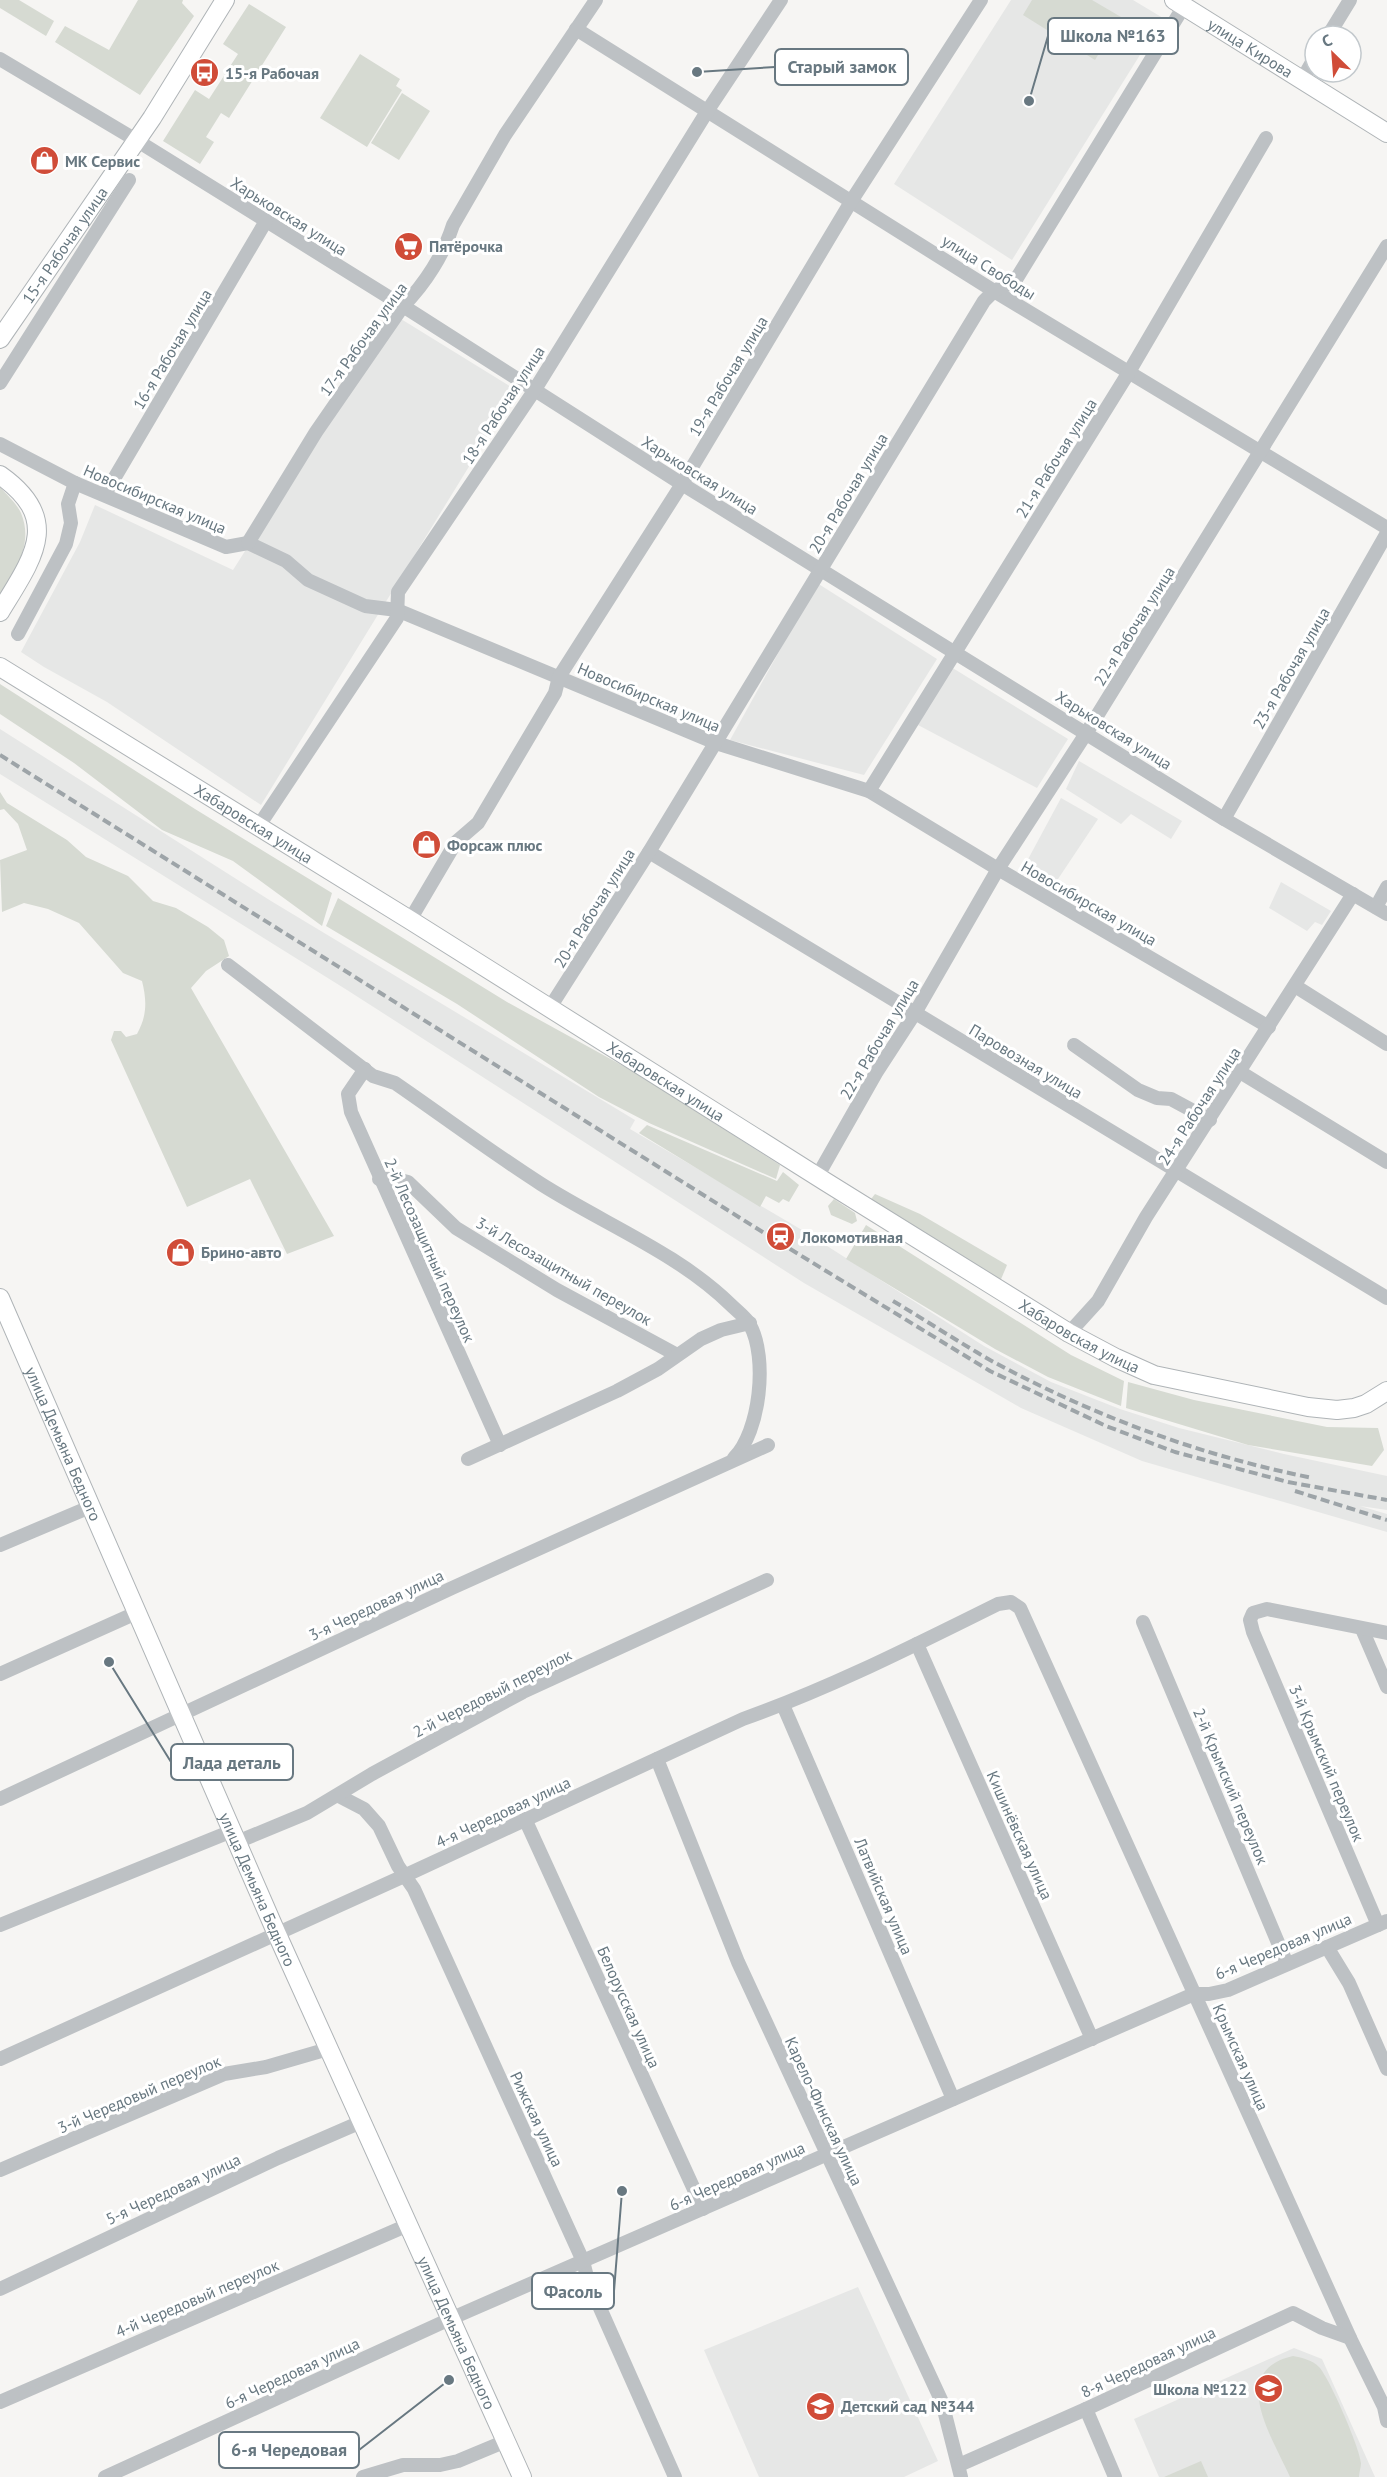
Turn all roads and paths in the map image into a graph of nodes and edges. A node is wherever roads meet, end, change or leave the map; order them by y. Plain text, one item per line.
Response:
1 (225, 0) edge
2 (596, 0) edge
3 (781, 0) edge
4 (981, 0) edge
5 (1350, 0) edge
6 (1179, 3) edge
7 (1335, 24) edge
8 (576, 29) junction
9 (0, 59) edge
10 (1302, 80) joint
11 (708, 110) junction
12 (1387, 133) edge
13 (1266, 138) dead end
14 (136, 140) junction
15 (129, 180) dead end
16 (852, 200) junction
17 (90, 206) junction
18 (106, 217) junction
19 (266, 221) junction
20 (1387, 246) edge
21 (994, 291) junction
22 (403, 306) junction
23 (0, 339) edge
24 (1130, 372) junction
25 (0, 382) edge
26 (534, 391) junction
27 (0, 444) edge
28 (1262, 451) junction
29 (0, 475) edge
30 (75, 483) junction
31 (682, 484) junction
32 (105, 494) junction
33 (1387, 528) edge
34 (1387, 533) edge
35 (248, 543) junction
36 (821, 569) junction
37 (397, 610) junction
38 (0, 612) edge
39 (18, 634) dead end
40 (954, 651) junction
41 (0, 667) edge
42 (559, 678) junction
43 (1087, 732) junction
44 (716, 743) junction
45 (869, 791) junction
46 (1224, 819) junction
47 (258, 827) junction
48 (649, 852) junction
49 (998, 869) junction
50 (1387, 886) edge
51 (1353, 894) junction
52 (1381, 910) edge
53 (410, 920) junction
54 (228, 965) dead end
55 (1295, 986) junction
56 (549, 1009) junction
57 (915, 1013) junction
58 (1269, 1027) junction
59 (1387, 1044) edge
60 (1074, 1045) dead end
61 (364, 1069) junction
62 (1240, 1072) junction
63 (1210, 1120) junction
64 (1387, 1162) edge
65 (1177, 1172) junction
66 (817, 1177) junction
67 (379, 1179) junction
68 (0, 1298) edge
69 (1387, 1298) edge
70 (750, 1323) junction
71 (1069, 1333) junction
72 (677, 1355) junction
73 (1387, 1391) edge
74 (500, 1445) junction
75 (768, 1445) dead end
76 (468, 1459) dead end
77 (728, 1464) junction
78 (90, 1507) junction
79 (0, 1545) edge
80 (767, 1580) dead end
81 (1020, 1608) joint
82 (136, 1613) junction
83 (1143, 1622) dead end
84 (1362, 1629) junction
85 (1387, 1633) edge
86 (917, 1644) junction
87 (0, 1674) edge
88 (1387, 1687) edge
89 (783, 1705) junction
90 (180, 1713) junction
91 (657, 1759) junction
92 (339, 1796) junction
93 (0, 1799) edge
94 (525, 1819) junction
95 (234, 1837) junction
96 (404, 1876) junction
97 (1382, 1923) edge
98 (0, 1925) edge
99 (276, 1932) junction
100 (1327, 1947) junction
101 (1287, 1964) junction
102 (1194, 1994) junction
103 (1092, 2039) junction
104 (328, 2049) junction
105 (0, 2059) edge
106 (1387, 2069) edge
107 (953, 2099) junction
108 (362, 2122) junction
109 (826, 2155) junction
110 (0, 2170) edge
111 (703, 2209) junction
112 (408, 2225) junction
113 (584, 2261) junction
114 (0, 2289) edge
115 (450, 2319) junction
116 (1350, 2338) junction
117 (0, 2402) edge
118 (1086, 2409) junction
119 (1386, 2411) edge
120 (506, 2441) junction
121 (960, 2471) edge
122 (105, 2477) edge
123 (363, 2477) edge
124 (522, 2477) edge
125 (675, 2477) edge
126 (1115, 2477) edge

1 - 14 main road, 15-я Рабочая улица
2 - 8 street, 17-я Рабочая улица
3 - 11 street, 18-я Рабочая улица
4 - 16 street, 19-я Рабочая улица
5 - 7 street
6 - 10 main road, улица Кирова
6 - 21 street, 20-я Рабочая улица
8 - 11 street, улица Свободы
8 - 22 street, 17-я Рабочая улица
9 - 14 street, Харьковская улица
10 - 12 main road, улица Кирова
11 - 16 street, улица Свободы
11 - 26 street, 18-я Рабочая улица
13 - 24 street, 21-я Рабочая улица
14 - 17 main road, 15-я Рабочая улица
14 - 19 street, Харьковская улица
15 - 18 street
16 - 21 street, улица Свободы
16 - 31 street, 19-я Рабочая улица
17 - 18 street
17 - 23 main road, 15-я Рабочая улица
18 - 25 street
19 - 22 street, Харьковская улица
19 - 32 street, 16-я Рабочая улица
20 - 28 street, 22-я Рабочая улица
21 - 24 street, улица Свободы
21 - 36 street, 20-я Рабочая улица
22 - 26 street, Харьковская улица
22 - 35 street, 17-я Рабочая улица
24 - 28 street, улица Свободы
24 - 40 street, 21-я Рабочая улица
26 - 31 street, Харьковская улица
26 - 37 street, 18-я Рабочая улица
27 - 30 street, Новосибирская улица
28 - 33 street, улица Свободы
28 - 43 street, 22-я Рабочая улица
29 - 38 main road
30 - 32 street, Новосибирская улица
30 - 39 street
31 - 36 street, Харьковская улица
31 - 42 street, 19-я Рабочая улица
32 - 35 street, Новосибирская улица
34 - 46 street, 23-я Рабочая улица
35 - 37 street, Новосибирская улица
36 - 40 street, Харьковская улица
36 - 44 street, 20-я Рабочая улица
37 - 42 street, Новосибирская улица
37 - 47 street, 18-я Рабочая улица
40 - 43 street, Харьковская улица
40 - 45 street, 21-я Рабочая улица
41 - 47 main road, Хабаровская улица
42 - 44 street, Новосибирская улица
42 - 53 street, 19-я Рабочая улица
43 - 46 street, Харьковская улица
43 - 49 street, 22-я Рабочая улица
44 - 45 street, Новосибирская улица
44 - 48 street, 20-я Рабочая улица
45 - 49 street, Новосибирская улица
46 - 51 street, Харьковская улица
47 - 53 main road, Хабаровская улица
48 - 56 street, 20-я Рабочая улица
48 - 57 street, Паровозная улица
49 - 57 street, 22-я Рабочая улица
49 - 58 street, Новосибирская улица
50 - 52 street
51 - 52 street, Харьковская улица
51 - 55 street, 24-я Рабочая улица
53 - 56 main road, Хабаровская улица
54 - 61 street
55 - 58 street, 24-я Рабочая улица
55 - 59 street
56 - 66 main road, Хабаровская улица
57 - 65 street, Паровозная улица
57 - 66 street, 22-я Рабочая улица
58 - 62 street, 24-я Рабочая улица
60 - 63 street
61 - 67 street, 2-й Лесозащитный переулок
61 - 70 street
62 - 63 street, 24-я Рабочая улица
62 - 64 street
63 - 65 street, 24-я Рабочая улица
65 - 69 street, Паровозная улица
65 - 71 street, 24-я Рабочая улица
66 - 71 main road, Хабаровская улица
67 - 72 street, 3-й Лесозащитный переулок
67 - 74 street, 2-й Лесозащитный переулок
68 - 78 main road, улица Демьяна Бедного
70 - 72 street
70 - 77 street
71 - 73 main road, Хабаровская улица
72 - 74 street
74 - 76 street
75 - 77 street, 3-я Чередовая улица
77 - 90 street, 3-я Чередовая улица
78 - 79 street
78 - 82 main road, улица Демьяна Бедного
80 - 92 street, 2-й Чередовый переулок
81 - 86 street, 4-я Чередовая улица
81 - 102 street, Крымская улица
82 - 87 street
82 - 90 main road, улица Демьяна Бедного
83 - 101 street, 2-й Крымский переулок
84 - 85 street
84 - 88 street
84 - 97 street, 3-й Крымский переулок
86 - 89 street, 4-я Чередовая улица
86 - 103 street, Кишинёвская улица
89 - 91 street, 4-я Чередовая улица
89 - 107 street, Латвийская улица
90 - 93 street, 3-я Чередовая улица
90 - 95 main road, улица Демьяна Бедного
91 - 94 street, 4-я Чередовая улица
91 - 109 street, Карело-Финская улица
92 - 95 street, 2-й Чередовый переулок
92 - 96 street, Рижская улица
94 - 96 street, 4-я Чередовая улица
94 - 111 street, Белорусская улица
95 - 98 street, 2-й Чередовый переулок
95 - 99 main road, улица Демьяна Бедного
96 - 99 street, 4-я Чередовая улица
96 - 113 street, Рижская улица
97 - 100 street, 6-я Чередовая улица
99 - 104 main road, улица Демьяна Бедного
99 - 105 street, 4-я Чередовая улица
100 - 101 street, 6-я Чередовая улица
100 - 106 street
101 - 102 street, 6-я Чередовая улица
102 - 103 street, 6-я Чередовая улица
102 - 116 street, Крымская улица
103 - 107 street, 6-я Чередовая улица
104 - 108 main road, улица Демьяна Бедного
104 - 110 street, 3-й Чередовый переулок
107 - 109 street, 6-я Чередовая улица
108 - 112 main road, улица Демьяна Бедного
108 - 114 street, 5-я Чередовая улица
109 - 111 street, 6-я Чередовая улица
109 - 121 street, Карело-Финская улица
111 - 113 street, 6-я Чередовая улица
112 - 115 main road, улица Демьяна Бедного
112 - 117 street, 4-й Чередовый переулок
113 - 115 street, 6-я Чередовая улица
113 - 125 street, Рижская улица
115 - 120 main road, улица Демьяна Бедного
115 - 122 street, 6-я Чередовая улица
116 - 118 street, 8-я Чередовая улица
116 - 119 street, Крымская улица
118 - 121 street, 8-я Чередовая улица
118 - 126 street
120 - 123 street
120 - 124 main road, улица Демьяна Бедного

